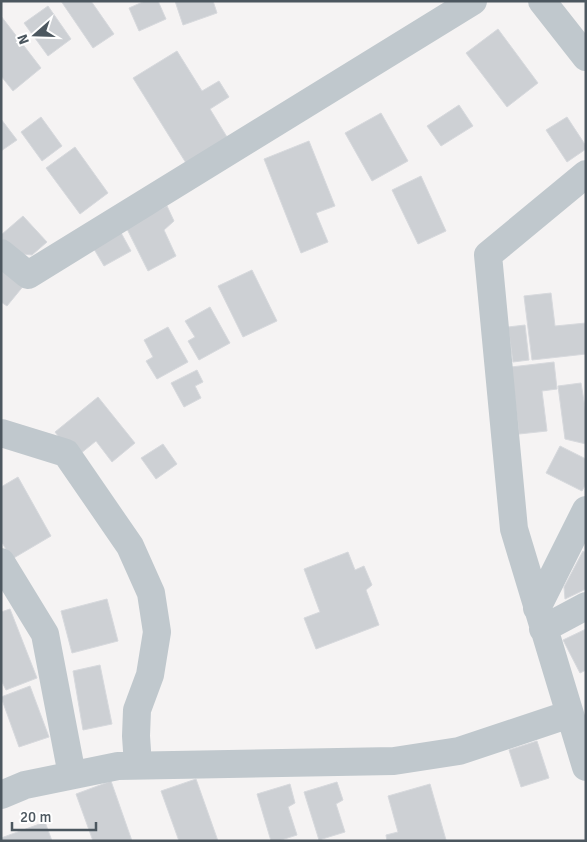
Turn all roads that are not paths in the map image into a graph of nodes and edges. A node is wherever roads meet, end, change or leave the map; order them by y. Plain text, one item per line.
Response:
1 (474, 1) edge
2 (542, 1) edge
3 (586, 57) edge
4 (586, 174) edge
5 (1, 253) edge
6 (1, 433) edge
7 (586, 510) edge
8 (1, 562) edge
9 (586, 606) edge
10 (540, 618) junction
11 (570, 714) junction
12 (138, 765) junction
13 (586, 766) edge
14 (72, 775) junction
15 (1, 795) edge

1 - 5 street
2 - 3 street
4 - 10 street
6 - 12 street
7 - 10 street
8 - 14 street
9 - 10 street
10 - 11 street
11 - 12 street
11 - 13 street
12 - 14 street
14 - 15 street

